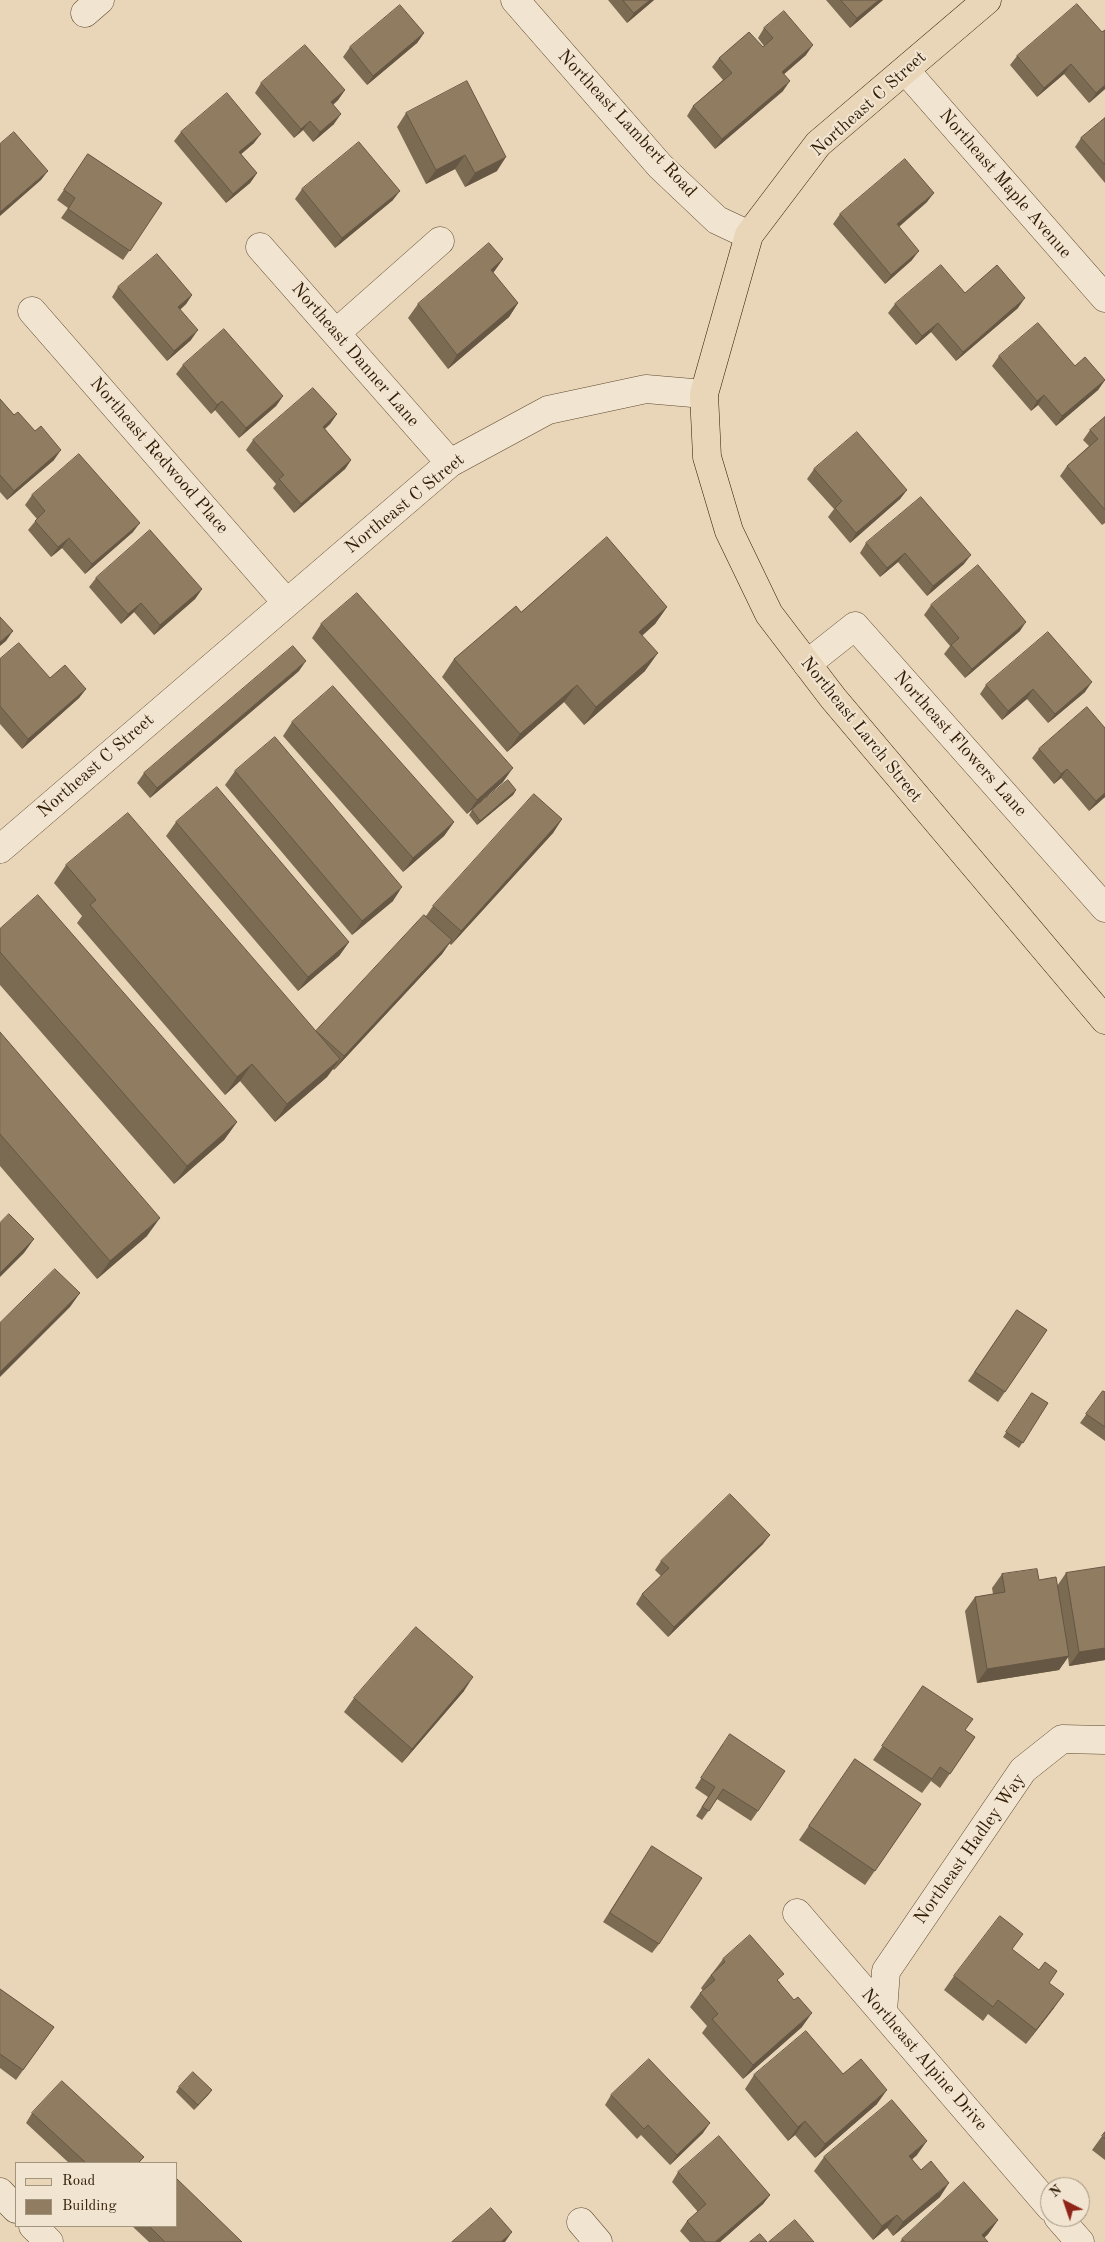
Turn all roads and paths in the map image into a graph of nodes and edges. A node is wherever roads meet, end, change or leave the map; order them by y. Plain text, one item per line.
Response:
1 (514, 0) edge
2 (987, 0) edge
3 (906, 71) junction
4 (749, 235) junction
5 (440, 241) dead end
6 (260, 247) dead end
7 (1105, 298) edge
8 (32, 311) dead end
9 (336, 333) junction
10 (704, 394) junction
11 (450, 463) junction
12 (286, 602) junction
13 (807, 664) junction
14 (5, 836) edge
15 (1105, 908) edge
16 (1105, 1020) edge
17 (1105, 1740) edge
18 (797, 1913) dead end
19 (882, 2012) junction
20 (0, 2192) edge
21 (1040, 2195) edge
22 (15, 2208) edge
23 (34, 2227) edge
24 (1067, 2227) edge
25 (49, 2242) edge
26 (1080, 2242) edge

1 - 4 street, Northeast Lambert Road
2 - 3 main road, Northeast C Street
3 - 4 main road, Northeast C Street
3 - 7 street, Northeast Maple Avenue
4 - 10 main road, Northeast C Street
5 - 9 street
6 - 9 street, Northeast Danner Lane
8 - 12 street, Northeast Redwood Place
9 - 11 street, Northeast Danner Lane
10 - 11 street, Northeast C Street
10 - 13 main road, Northeast Larch Street
11 - 12 street, Northeast C Street
12 - 14 street, Northeast C Street
13 - 15 street, Northeast Flowers Lane
13 - 16 main road, Northeast Larch Street
17 - 19 street, Northeast Hadley Way
18 - 19 street, Northeast Alpine Drive
19 - 21 street, Northeast Alpine Drive
20 - 22 street
23 - 25 street
24 - 26 street

